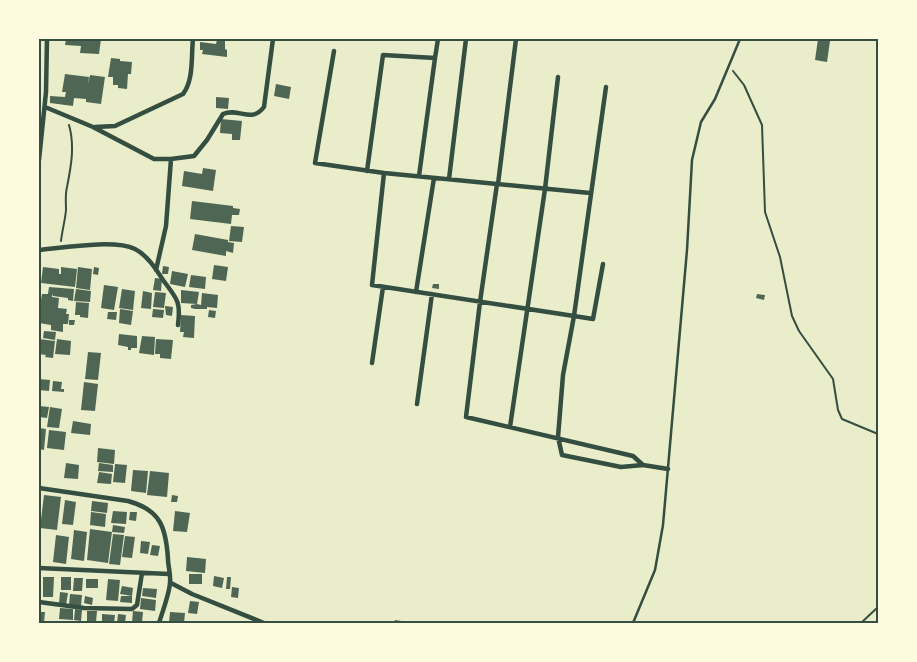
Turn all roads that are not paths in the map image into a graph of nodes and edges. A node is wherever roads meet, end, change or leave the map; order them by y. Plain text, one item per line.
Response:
1 (47, 39) edge
2 (193, 39) edge
3 (273, 39) edge
4 (438, 39) edge
5 (466, 39) edge
6 (516, 39) edge
7 (740, 39) edge
8 (334, 51) dead end
9 (435, 58) junction
10 (558, 78) dead end
11 (606, 87) dead end
12 (39, 91) edge
13 (46, 92) junction
14 (45, 107) junction
15 (93, 127) junction
16 (172, 159) junction
17 (39, 160) edge
18 (367, 171) junction
19 (384, 173) junction
20 (419, 176) junction
21 (434, 178) junction
22 (449, 179) junction
23 (497, 184) junction
24 (545, 188) junction
25 (590, 193) junction
26 (39, 250) edge
27 (603, 264) dead end
28 (156, 270) junction
29 (383, 287) junction
30 (416, 292) junction
31 (431, 294) junction
32 (480, 302) junction
33 (526, 309) junction
34 (574, 316) junction
35 (178, 325) dead end
36 (372, 363) dead end
37 (417, 404) dead end
38 (510, 427) junction
39 (558, 437) junction
40 (643, 465) junction
41 (668, 469) junction
42 (39, 488) edge
43 (39, 568) edge
44 (142, 573) junction
45 (169, 574) junction
46 (170, 582) junction
47 (39, 602) edge
48 (158, 623) edge
49 (264, 623) edge
50 (633, 623) edge

1 - 13 street
2 - 15 street
3 - 16 street
4 - 9 street
5 - 22 street
6 - 23 street
7 - 41 lane
8 - 18 street
9 - 18 street
9 - 20 street
10 - 24 street
11 - 25 street
12 - 13 street
13 - 14 street
14 - 15 street
14 - 17 street
15 - 16 street
16 - 28 street
18 - 19 street
19 - 20 street
19 - 29 street
20 - 21 street
21 - 22 street
21 - 30 street
22 - 23 street
23 - 24 street
23 - 32 street
24 - 25 street
24 - 33 street
25 - 34 street
26 - 28 street
27 - 34 street
28 - 35 street
29 - 30 street
29 - 36 street
30 - 31 street
31 - 32 street
31 - 37 street
32 - 33 street
32 - 38 street
33 - 34 street
33 - 38 street
34 - 39 street
38 - 39 street
39 - 40 street
39 - 40 street
40 - 41 street
41 - 50 lane
42 - 45 street
43 - 44 street
44 - 45 street
44 - 47 street
45 - 46 street
46 - 48 street
46 - 49 street

